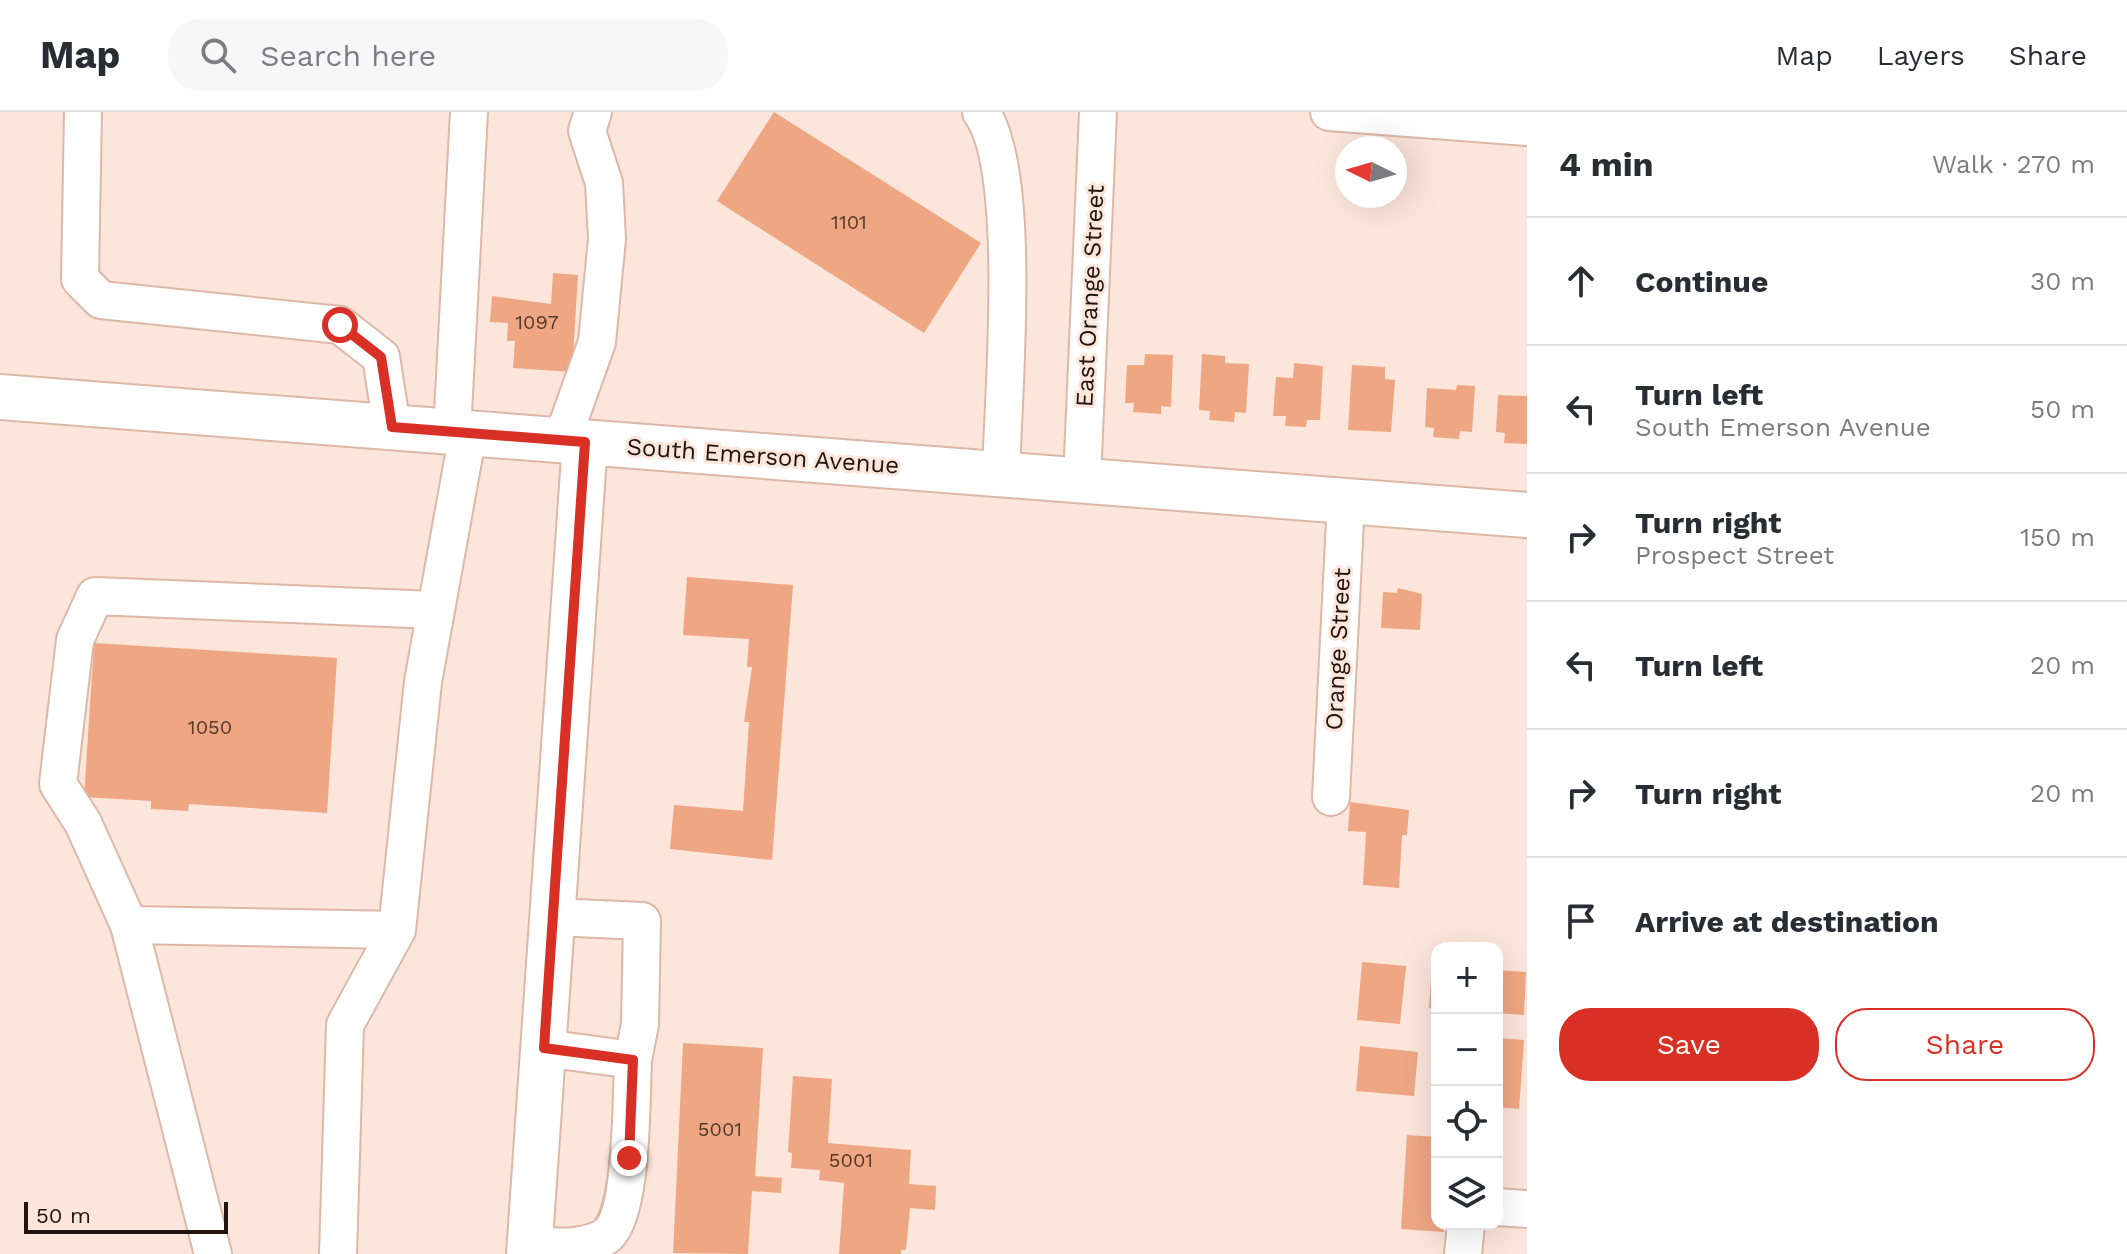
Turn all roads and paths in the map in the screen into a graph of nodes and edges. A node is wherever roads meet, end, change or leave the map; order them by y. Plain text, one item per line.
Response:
1 (83, 112) edge
2 (469, 112) edge
3 (593, 112) edge
4 (981, 112) edge
5 (1098, 112) edge
6 (1329, 112) edge
7 (1527, 127) edge
8 (0, 397) edge
9 (392, 427) junction
10 (460, 432) junction
11 (574, 441) junction
12 (1001, 474) junction
13 (1082, 480) junction
14 (1346, 501) junction
15 (1527, 515) edge
16 (435, 610) junction
17 (1331, 797) dead end
18 (554, 917) junction
19 (129, 925) junction
20 (397, 930) junction
21 (544, 1048) junction
22 (633, 1060) junction
23 (1503, 1207) edge
24 (1527, 1209) edge
25 (1465, 1230) edge
26 (619, 1246) edge
27 (529, 1250) edge
28 (213, 1254) edge
29 (338, 1254) edge
30 (1463, 1254) edge

1 - 9 street
2 - 10 street
3 - 11 street
4 - 12 street
5 - 13 street, East Orange Street
6 - 7 street
8 - 9 main road, South Emerson Avenue
9 - 10 main road, South Emerson Avenue
10 - 11 main road, South Emerson Avenue
10 - 16 street
11 - 12 main road, South Emerson Avenue
11 - 18 main road
12 - 13 main road, South Emerson Avenue
13 - 14 main road, South Emerson Avenue
14 - 15 main road, South Emerson Avenue
14 - 17 street, Orange Street
16 - 19 street
16 - 20 street
18 - 21 main road
18 - 22 street
19 - 20 street
19 - 28 street
20 - 29 street
21 - 22 street
21 - 27 main road
22 - 26 street
23 - 24 street
25 - 30 street
26 - 27 street

